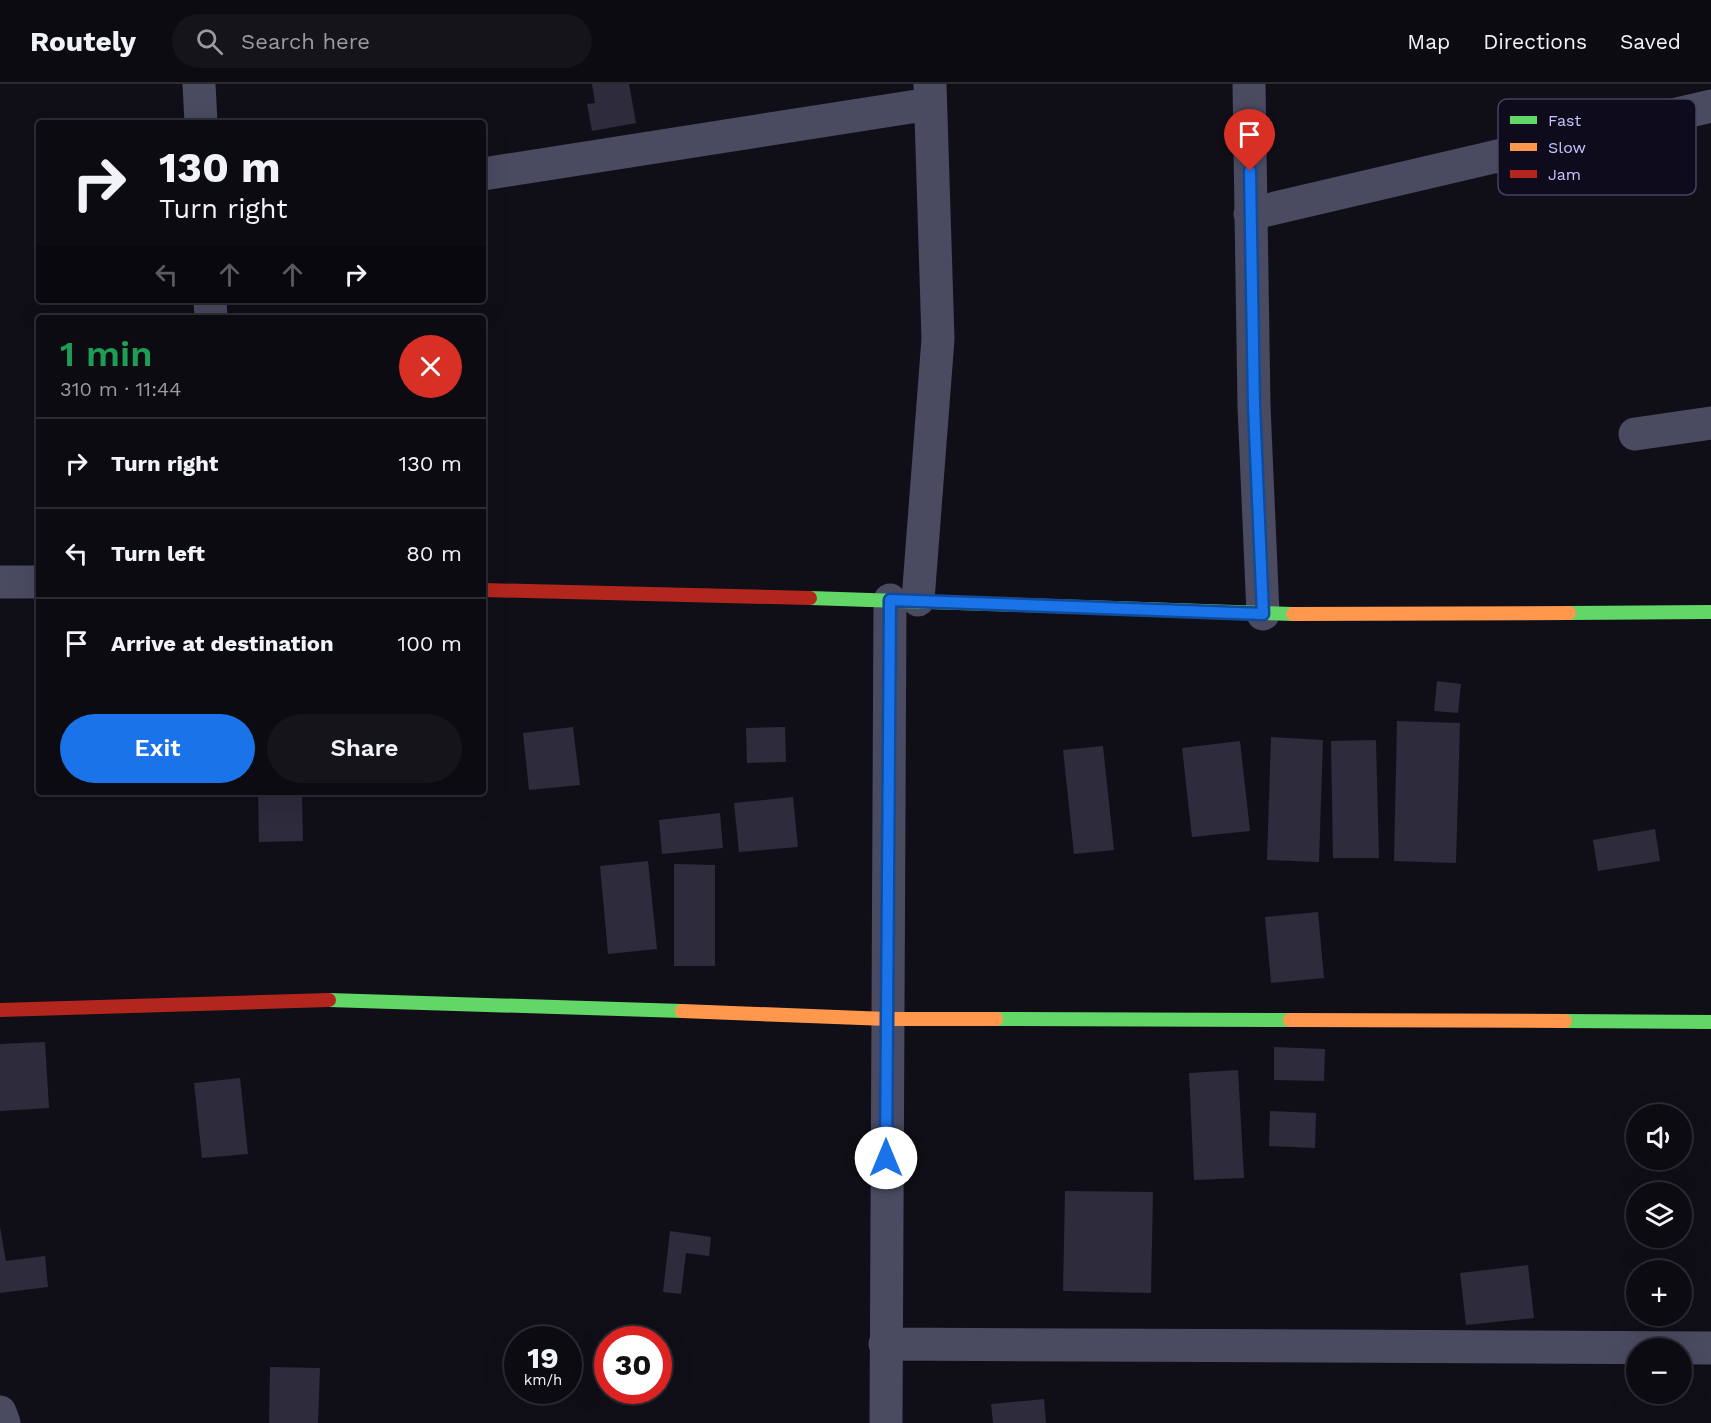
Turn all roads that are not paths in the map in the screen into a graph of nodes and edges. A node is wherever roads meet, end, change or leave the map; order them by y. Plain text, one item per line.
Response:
1 (199, 84) edge
2 (1249, 84) edge
3 (930, 94) edge
4 (1711, 106) edge
5 (1696, 110) edge
6 (201, 120) edge
7 (1498, 156) edge
8 (486, 173) edge
9 (1250, 214) junction
10 (1711, 423) edge
11 (1635, 434) dead end
12 (0, 582) edge
13 (36, 582) edge
14 (486, 590) edge
15 (904, 600) junction
16 (1711, 612) edge
17 (1263, 614) junction
18 (0, 1010) edge
19 (887, 1019) junction
20 (1711, 1022) edge
21 (885, 1344) junction
22 (1711, 1348) edge
23 (0, 1412) edge
24 (4, 1423) edge
25 (886, 1423) edge

1 - 6 street
2 - 9 street
3 - 8 street
3 - 15 street
4 - 5 street
7 - 9 street
9 - 17 street
10 - 11 street
12 - 13 street
14 - 15 street
15 - 17 street
15 - 19 street
16 - 17 street
18 - 19 street
19 - 20 street
19 - 21 street
21 - 22 street
21 - 25 street
23 - 24 street

